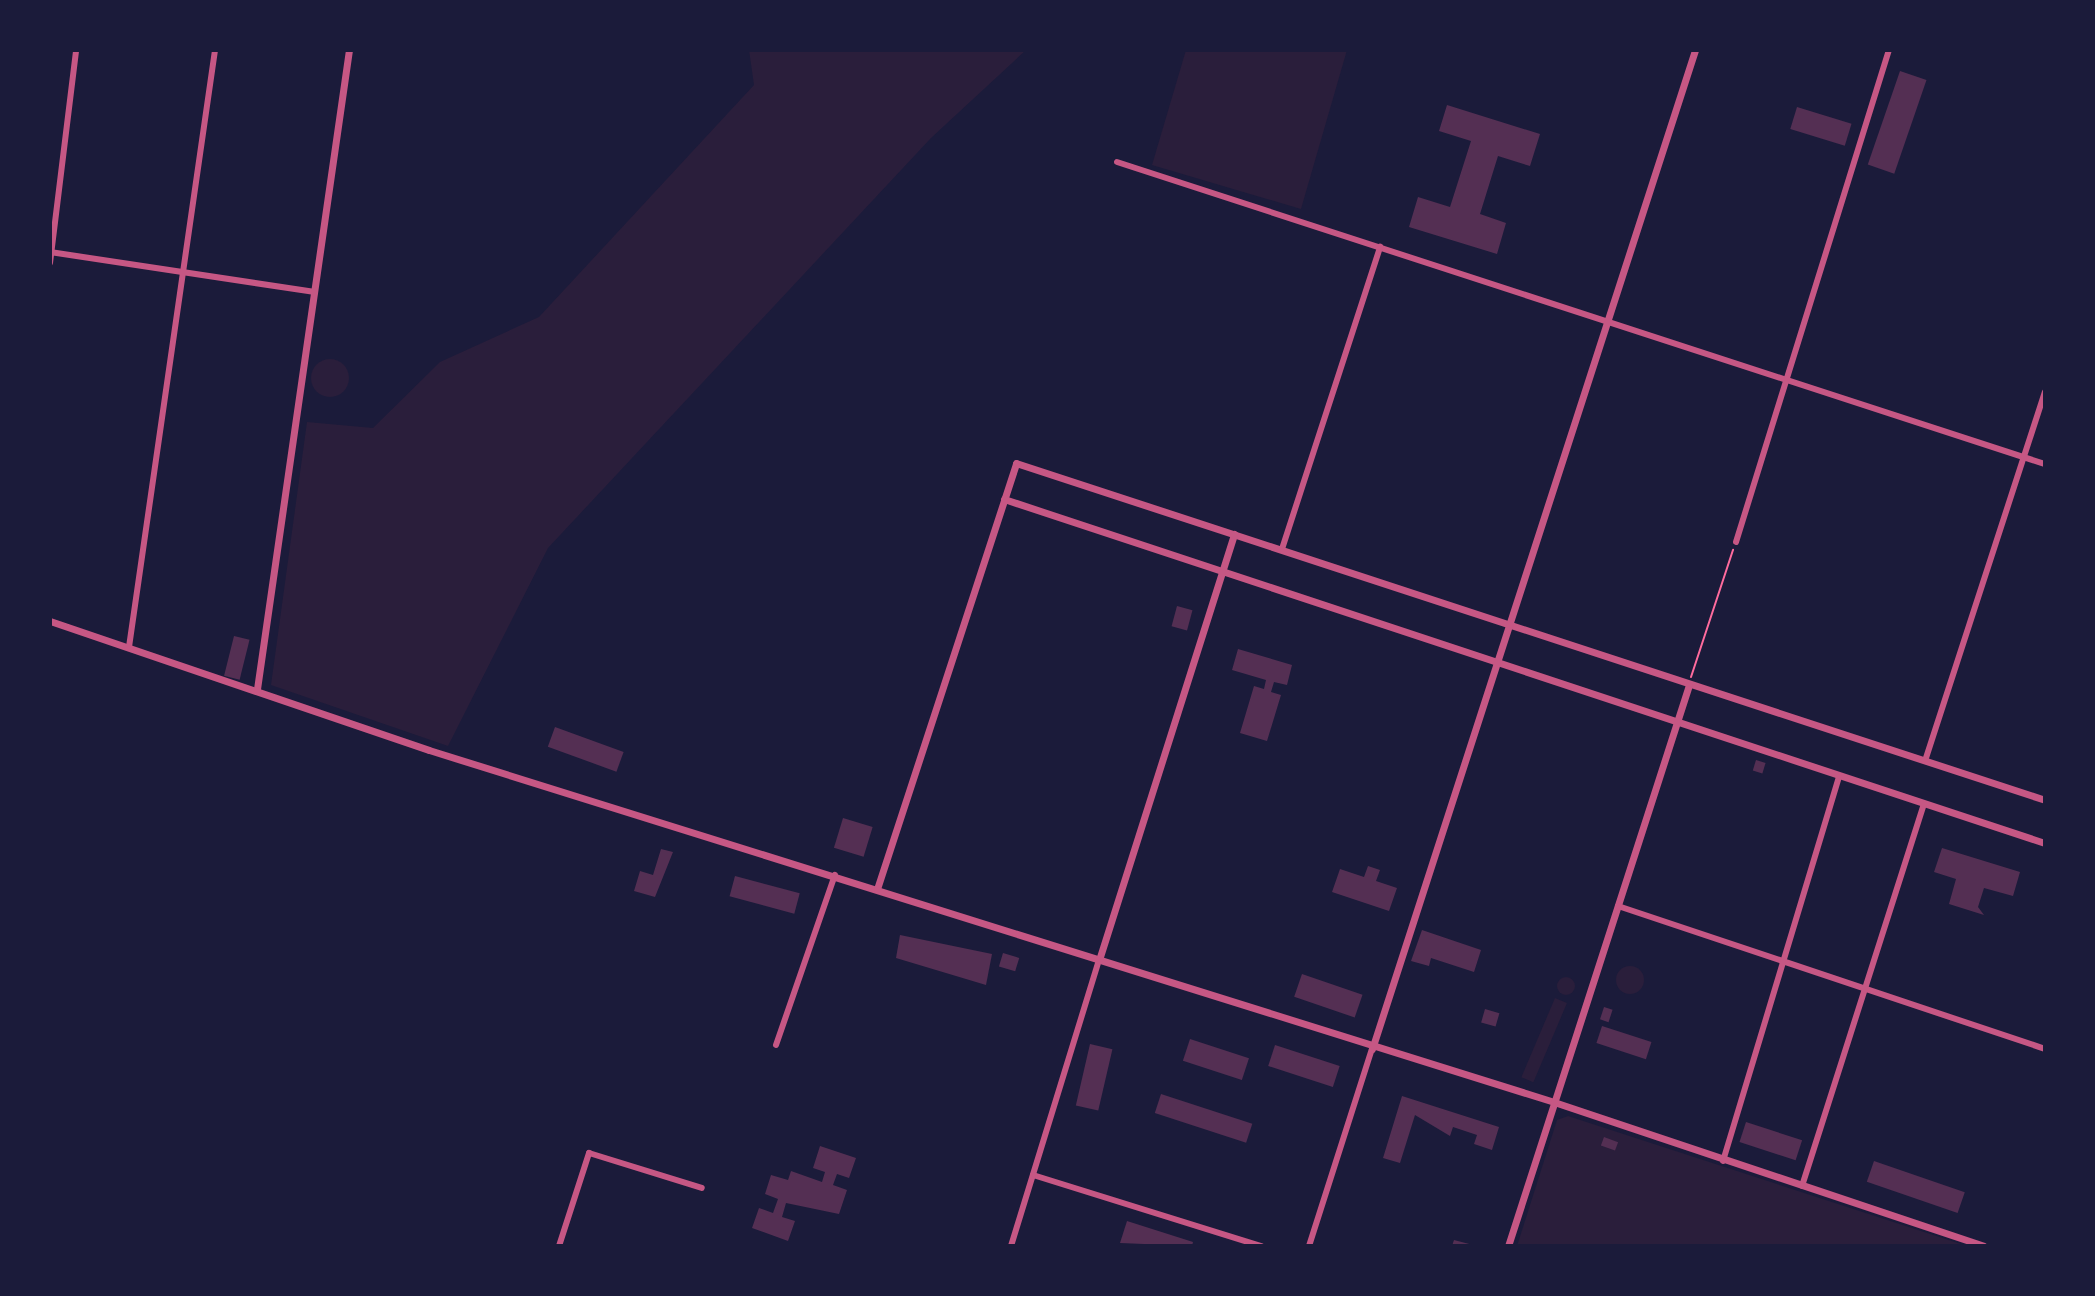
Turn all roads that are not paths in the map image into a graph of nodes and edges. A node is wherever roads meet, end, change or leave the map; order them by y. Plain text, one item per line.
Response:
1 (76, 50) edge
2 (215, 50) edge
3 (349, 50) edge
4 (1695, 50) edge
5 (1889, 50) edge
6 (1117, 162) dead end
7 (1380, 247) junction
8 (51, 252) edge
9 (50, 263) edge
10 (185, 272) junction
11 (315, 292) junction
12 (1605, 321) junction
13 (1789, 380) junction
14 (2045, 392) edge
15 (2025, 457) junction
16 (2045, 464) edge
17 (1004, 499) junction
18 (1234, 534) junction
19 (1736, 542) road end
20 (1282, 549) junction
21 (1222, 573) junction
22 (50, 621) edge
23 (1508, 623) junction
24 (129, 647) junction
25 (1495, 663) junction
26 (1689, 685) junction
27 (257, 689) junction
28 (1676, 723) junction
29 (1925, 761) junction
30 (1839, 776) junction
31 (2045, 800) edge
32 (1924, 804) junction
33 (2045, 843) edge
34 (835, 875) junction
35 (877, 889) junction
36 (1618, 906) junction
37 (1099, 960) junction
38 (1783, 961) junction
39 (1864, 987) junction
40 (776, 1045) dead end
41 (1372, 1049) junction
42 (2045, 1049) edge
43 (1554, 1102) junction
44 (1723, 1161) junction
45 (1033, 1175) junction
46 (1802, 1186) junction
47 (702, 1188) dead end
48 (559, 1246) edge
49 (1011, 1246) edge
50 (1261, 1246) edge
51 (1309, 1246) edge
52 (1508, 1246) edge
53 (1984, 1246) edge

1 - 8 street
2 - 10 street
3 - 11 street
4 - 12 street
5 - 13 street
6 - 7 street
7 - 12 street
7 - 20 street
8 - 9 street
8 - 10 street
10 - 11 street
10 - 24 street
11 - 27 street
12 - 13 street
12 - 23 street
13 - 15 street
13 - 19 street
14 - 15 street
15 - 16 street
15 - 29 street
17 - 18 street
17 - 21 street
17 - 35 street
18 - 20 street
18 - 21 street
20 - 23 street
21 - 25 street
21 - 37 street
22 - 24 street
23 - 25 street
23 - 26 street
24 - 27 street
25 - 28 street
25 - 41 street
26 - 28 street
26 - 29 street
27 - 34 street
28 - 30 street
28 - 36 street
29 - 31 street
30 - 32 street
30 - 38 street
32 - 33 street
32 - 39 street
34 - 35 street
34 - 40 street
35 - 37 street
36 - 38 street
36 - 43 street
37 - 41 street
37 - 45 street
38 - 39 street
38 - 44 street
39 - 42 street
39 - 46 street
41 - 43 street
41 - 51 street
43 - 44 street
43 - 52 street
44 - 46 street
45 - 49 street
45 - 50 street
46 - 53 street
47 - 48 street

